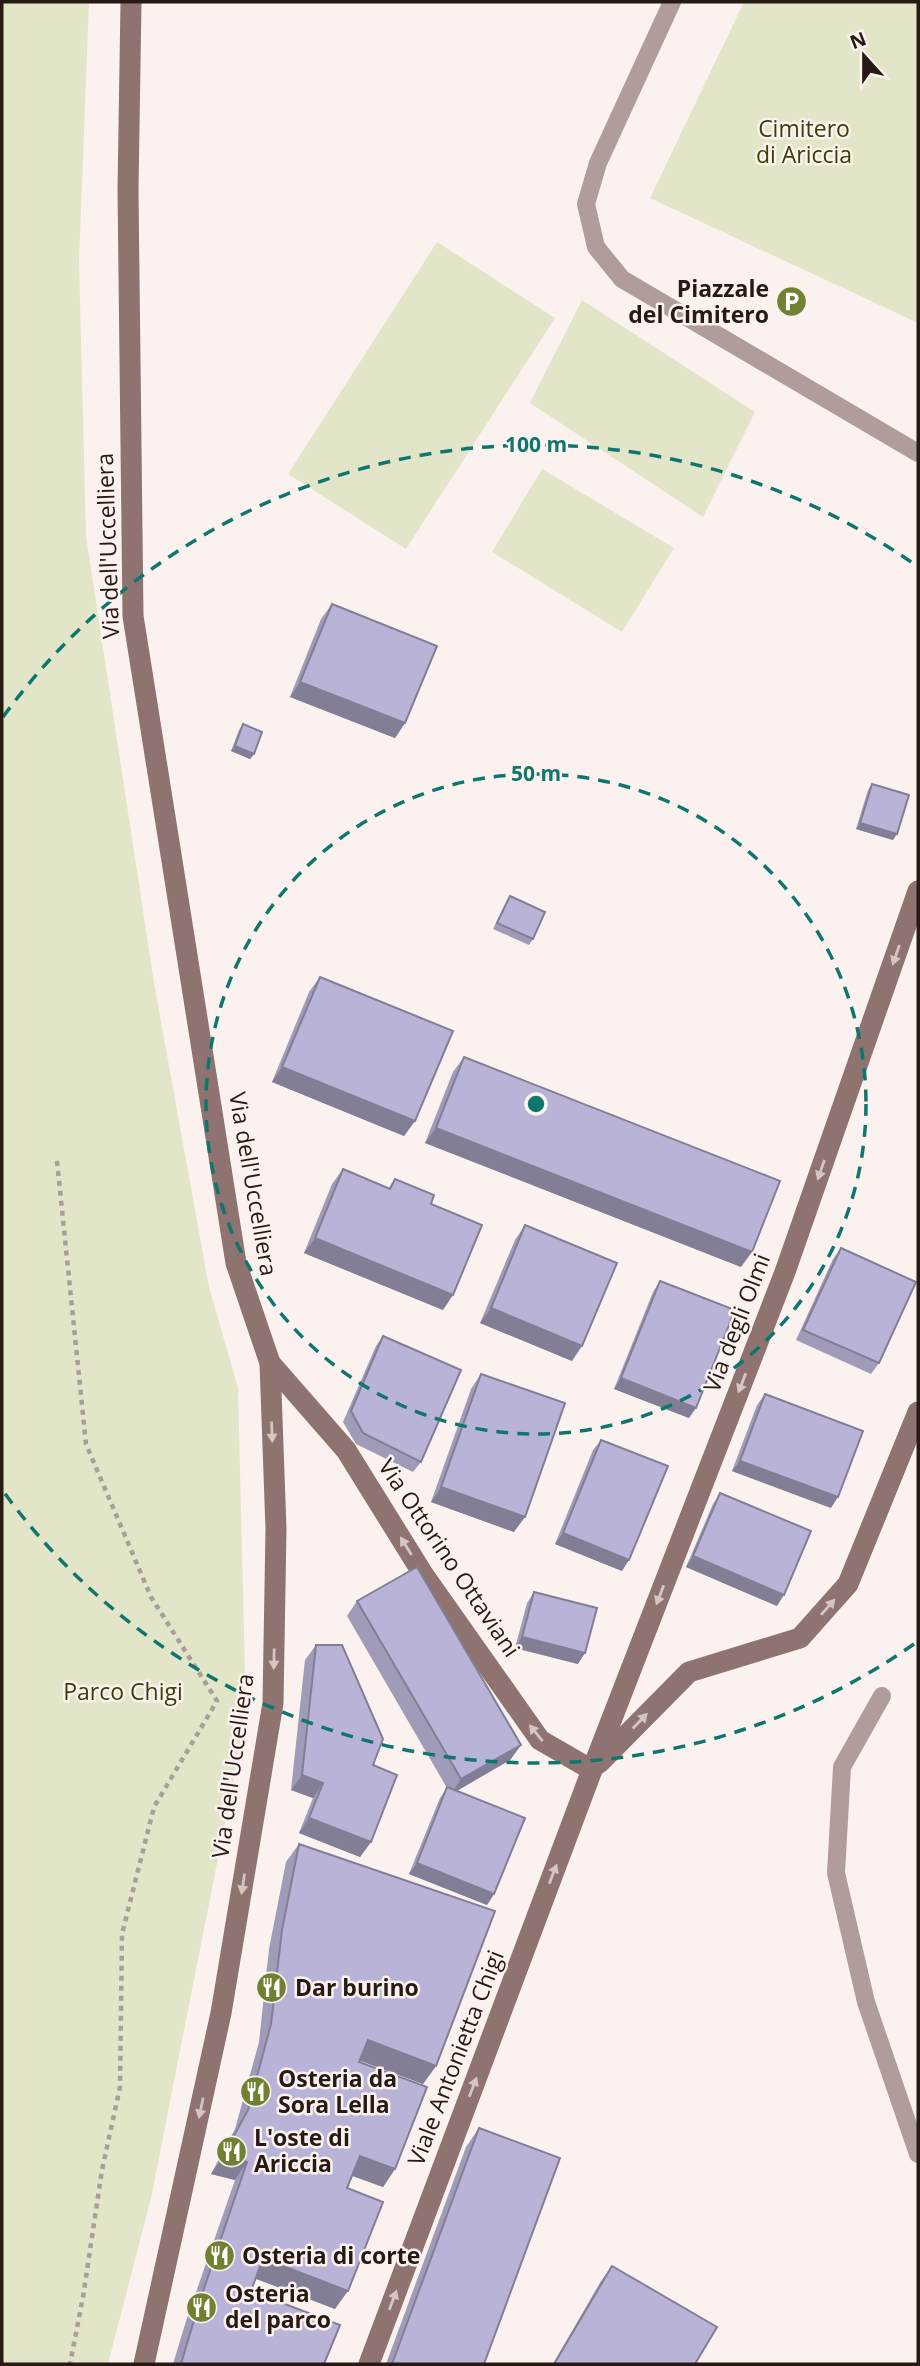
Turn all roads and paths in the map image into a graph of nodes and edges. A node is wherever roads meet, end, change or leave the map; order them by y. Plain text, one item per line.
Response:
1 (131, 2) edge
2 (672, 2) edge
3 (918, 453) edge
4 (918, 891) edge
5 (57, 1161) dead end
6 (270, 1363) junction
7 (918, 1412) edge
8 (882, 1696) dead end
9 (592, 1770) junction
10 (918, 2154) edge
11 (70, 2364) edge
12 (144, 2364) edge
13 (369, 2364) edge

1 - 6 street, Via dell'Uccelliera
2 - 3 lane
4 -> 9 street, Via degli Olmi
5 - 11 path
9 -> 6 street, Via Ottorino Ottaviani
6 -> 12 street, Via dell'Uccelliera
9 -> 7 street
8 - 10 lane
13 -> 9 street, Viale Antonietta Chigi

